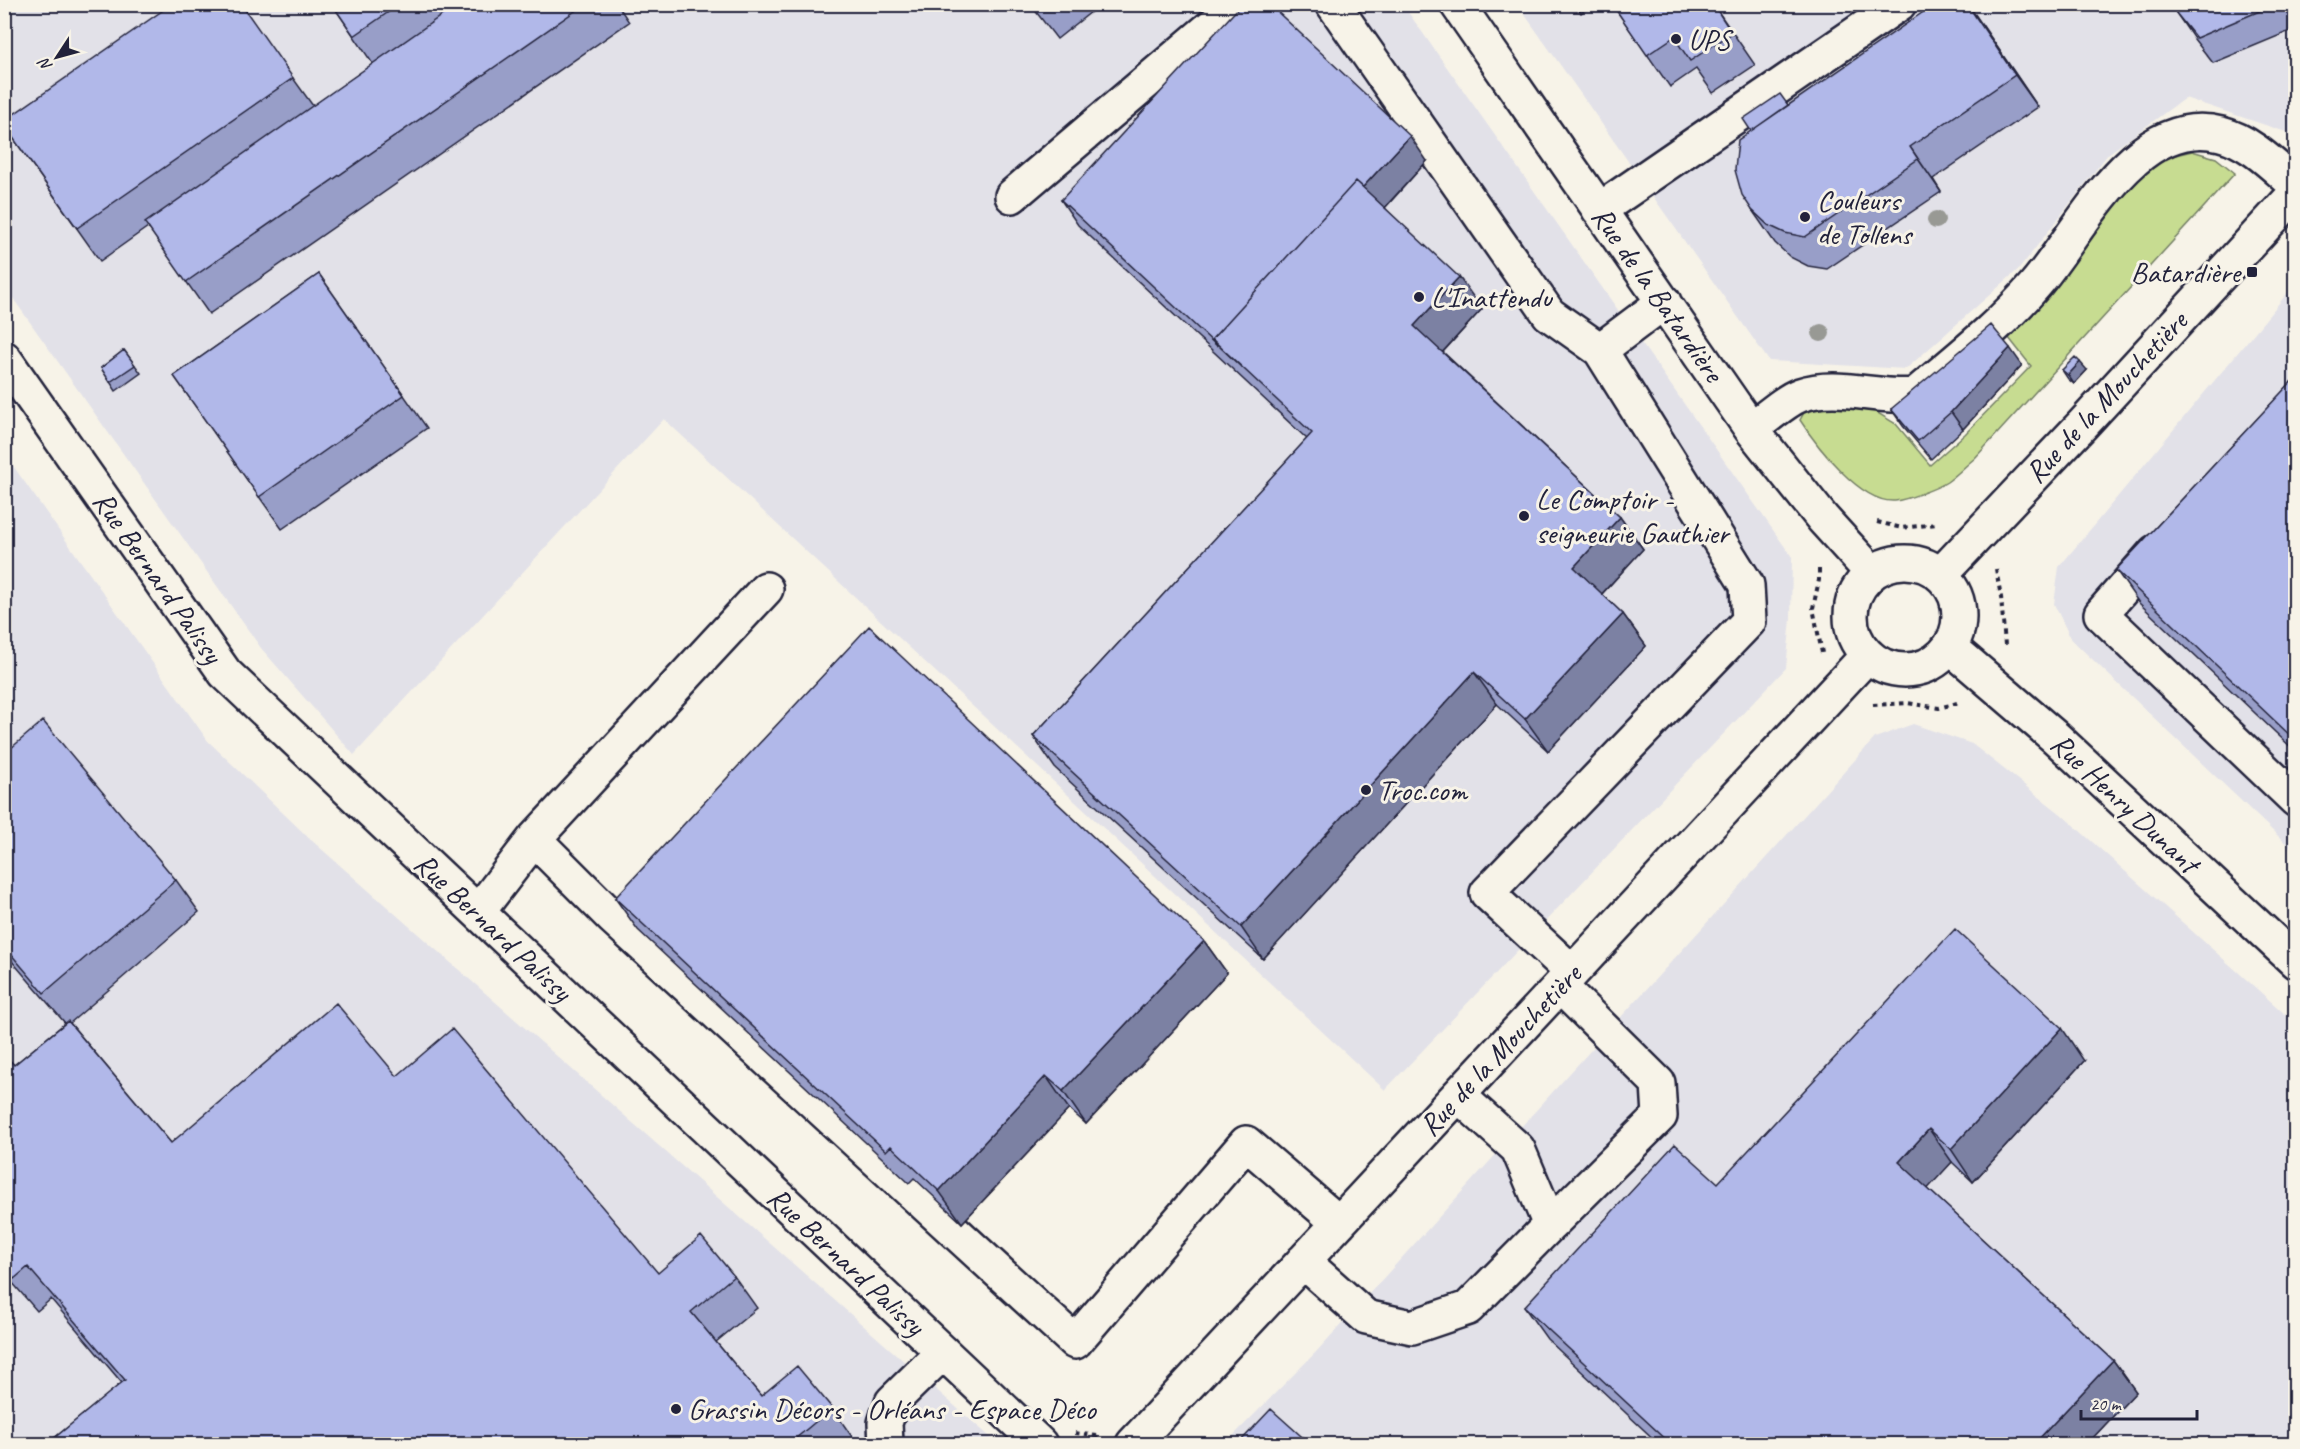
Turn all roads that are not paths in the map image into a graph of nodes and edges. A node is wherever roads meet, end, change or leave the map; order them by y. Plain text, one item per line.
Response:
1 (1238, 4) edge
2 (1333, 4) edge
3 (1457, 4) edge
4 (1899, 4) edge
5 (2295, 185) edge
6 (2295, 193) edge
7 (1012, 196) dead end
8 (1599, 210) junction
9 (1664, 302) junction
10 (1600, 350) junction
11 (4, 358) edge
12 (1751, 429) junction
13 (2171, 533) edge
14 (1872, 573) junction
15 (1940, 575) junction
16 (766, 589) dead end
17 (1950, 647) junction
18 (1868, 655) junction
19 (2295, 800) edge
20 (534, 839) junction
21 (478, 912) junction
22 (2295, 959) edge
23 (1566, 979) junction
24 (1458, 1095) junction
25 (1339, 1223) junction
26 (1550, 1226) junction
27 (1303, 1262) junction
28 (943, 1352) junction
29 (886, 1444) edge
30 (1041, 1444) edge
31 (1133, 1444) edge

1 - 7 street
2 - 10 street
3 - 8 street, Rue de la Batardière
4 - 8 street
5 - 12 street
6 - 15 street, Rue de la Mouchetière
8 - 9 street, Rue de la Batardière
9 - 10 street
9 - 12 street, Rue de la Batardière
10 - 23 street
11 - 21 street, Rue Bernard Palissy
12 - 14 street, Rue de la Batardière
13 - 19 street
14 - 15 street
14 - 18 street
15 - 17 street
16 - 20 street
17 - 18 street
17 - 22 street, Rue Henry Dunant
18 - 23 street, Rue de la Mouchetière
20 - 21 street
20 - 25 street
21 - 28 street, Rue Bernard Palissy
23 - 24 street, Rue de la Mouchetière
23 - 26 street
24 - 25 street, Rue de la Mouchetière
24 - 26 street
25 - 27 street, Rue de la Mouchetière
26 - 27 street
27 - 31 street, Rue de la Mouchetière
28 - 29 street
28 - 30 street, Rue Bernard Palissy

